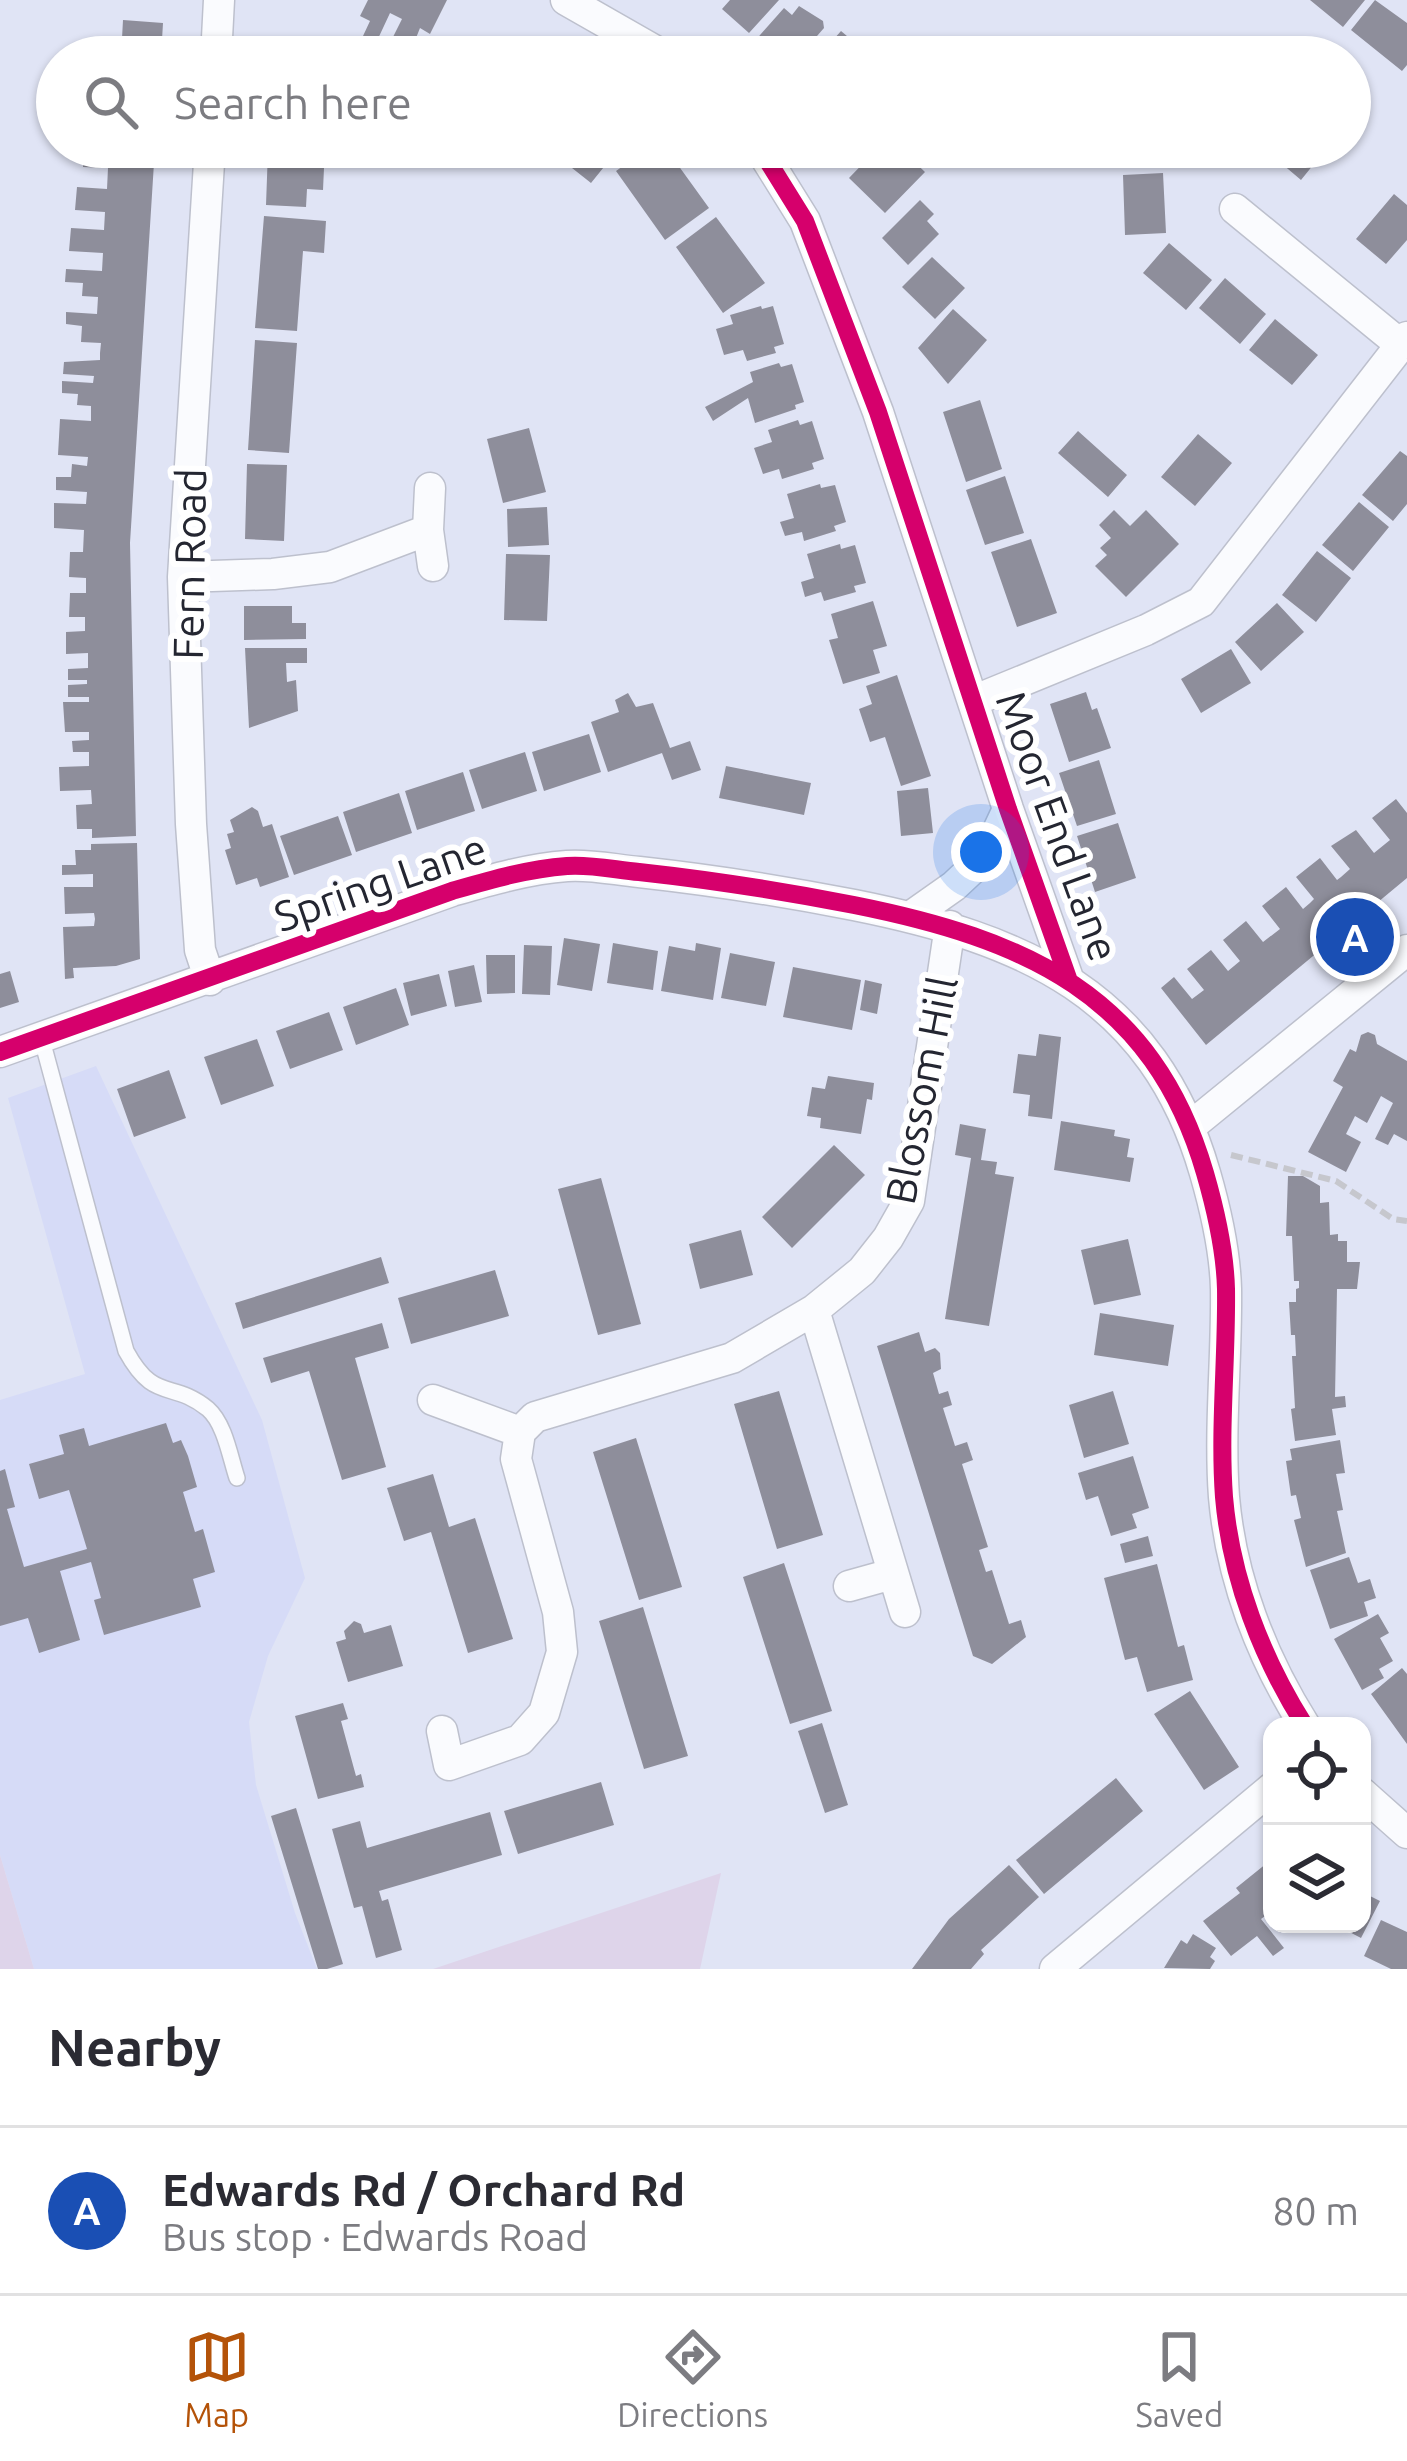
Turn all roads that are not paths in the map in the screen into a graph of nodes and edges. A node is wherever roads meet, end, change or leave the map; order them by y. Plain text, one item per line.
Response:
1 (219, 0) edge
2 (566, 0) edge
3 (217, 36) edge
4 (629, 36) edge
5 (209, 168) edge
6 (772, 168) edge
7 (1235, 209) dead end
8 (1404, 341) edge
9 (430, 488) dead end
10 (428, 530) junction
11 (433, 566) dead end
12 (184, 577) junction
13 (973, 701) junction
14 (1008, 809) junction
15 (910, 917) junction
16 (950, 926) junction
17 (1402, 960) edge
18 (210, 980) junction
19 (1069, 981) junction
20 (42, 1040) junction
21 (0, 1052) edge
22 (1194, 1137) junction
23 (814, 1310) junction
24 (433, 1400) dead end
25 (520, 1432) junction
26 (237, 1478) dead end
27 (892, 1574) junction
28 (849, 1586) dead end
29 (905, 1612) dead end
30 (1299, 1717) edge
31 (442, 1731) dead end
32 (1263, 1796) edge
33 (1371, 1800) edge
34 (1407, 1833) edge
35 (1064, 1965) edge

1 - 3 street
2 - 4 street
5 - 12 street, Fern Road
6 - 13 street, Moor End Lane
7 - 8 street
8 - 13 street
9 - 10 street
10 - 11 street
10 - 12 street
12 - 18 street, Fern Road
13 - 14 street, Moor End Lane
14 - 15 street, Moor End Lane
14 - 19 street, Moor End Lane
15 - 16 street, Spring Lane
15 - 18 street, Spring Lane
16 - 19 street, Spring Lane
16 - 23 street, Blossom Hill
17 - 22 street
18 - 20 street, Spring Lane
19 - 22 street, Moor End Lane
20 - 21 street, Spring Lane
20 - 26 lane
22 - 30 street, Moor End Lane
23 - 25 street, Blossom Hill
23 - 27 street
24 - 25 street
25 - 31 street
27 - 28 street
27 - 29 street
32 - 35 street
33 - 34 street

